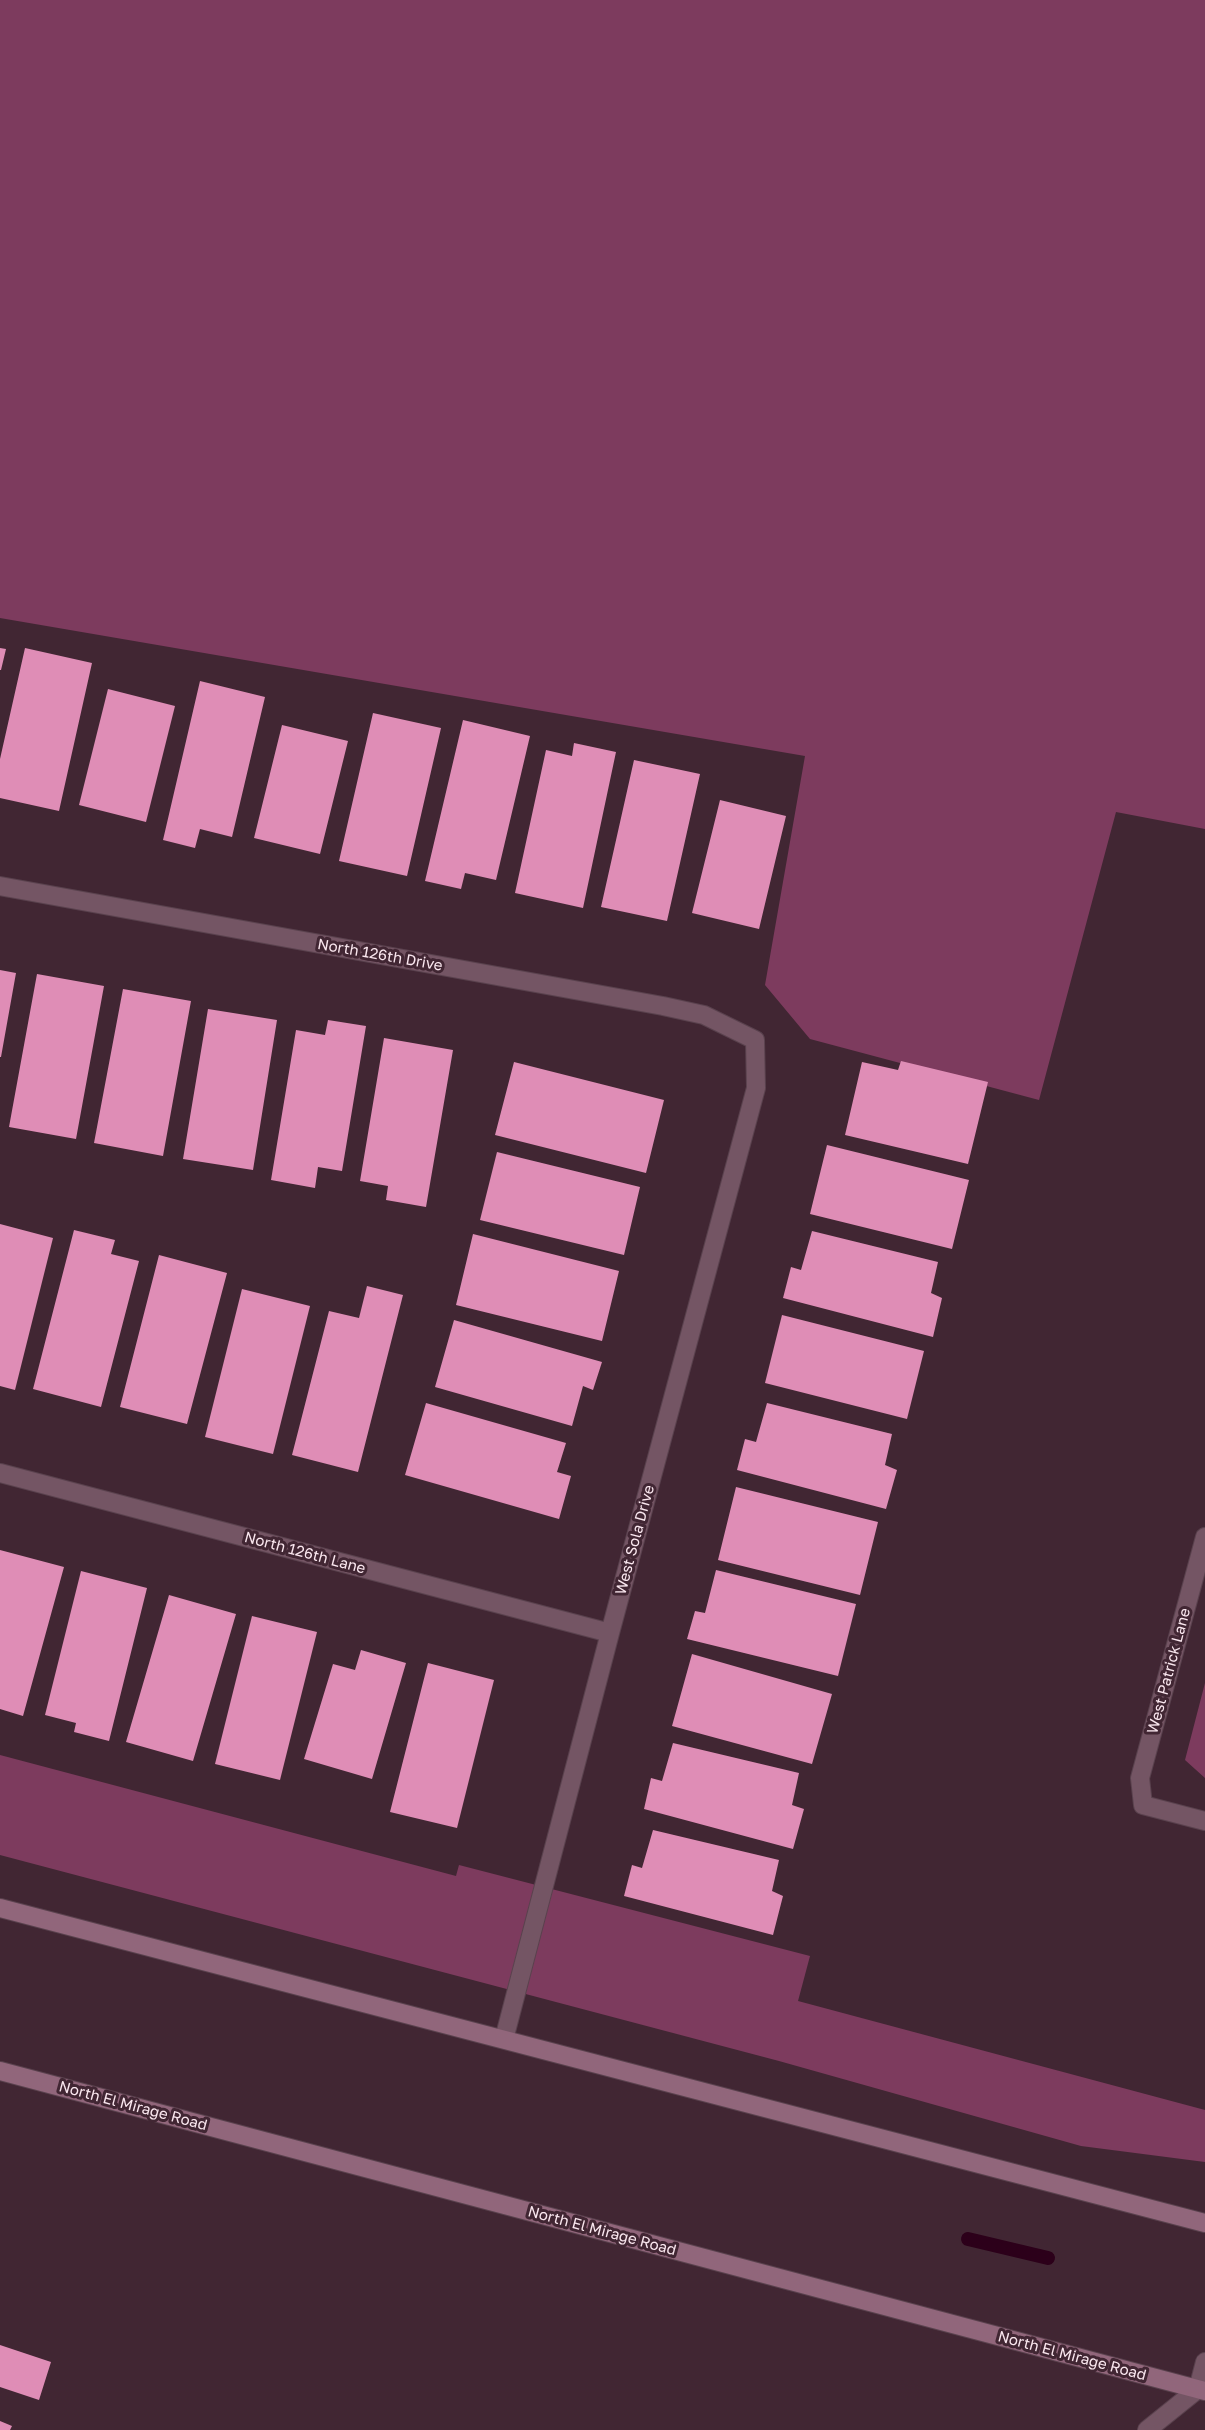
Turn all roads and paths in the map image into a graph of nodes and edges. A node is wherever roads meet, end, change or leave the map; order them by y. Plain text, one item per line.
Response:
1 (0, 886) edge
2 (754, 1040) joint
3 (0, 1473) edge
4 (1205, 1537) edge
5 (610, 1633) junction
6 (1205, 1821) edge
7 (0, 1908) edge
8 (504, 2039) junction
9 (0, 2071) edge
10 (1205, 2223) edge
11 (1205, 2362) edge
12 (1203, 2395) edge
13 (1147, 2430) edge

1 - 2 street, North 126th Drive
2 - 5 street, West Sola Drive
3 - 5 street, North 126th Lane
4 - 6 street, West Patrick Lane
5 - 8 street, West Sola Drive
7 - 8 main road
8 - 10 main road
9 - 12 main road, North El Mirage Road
11 - 12 street
12 - 13 street

